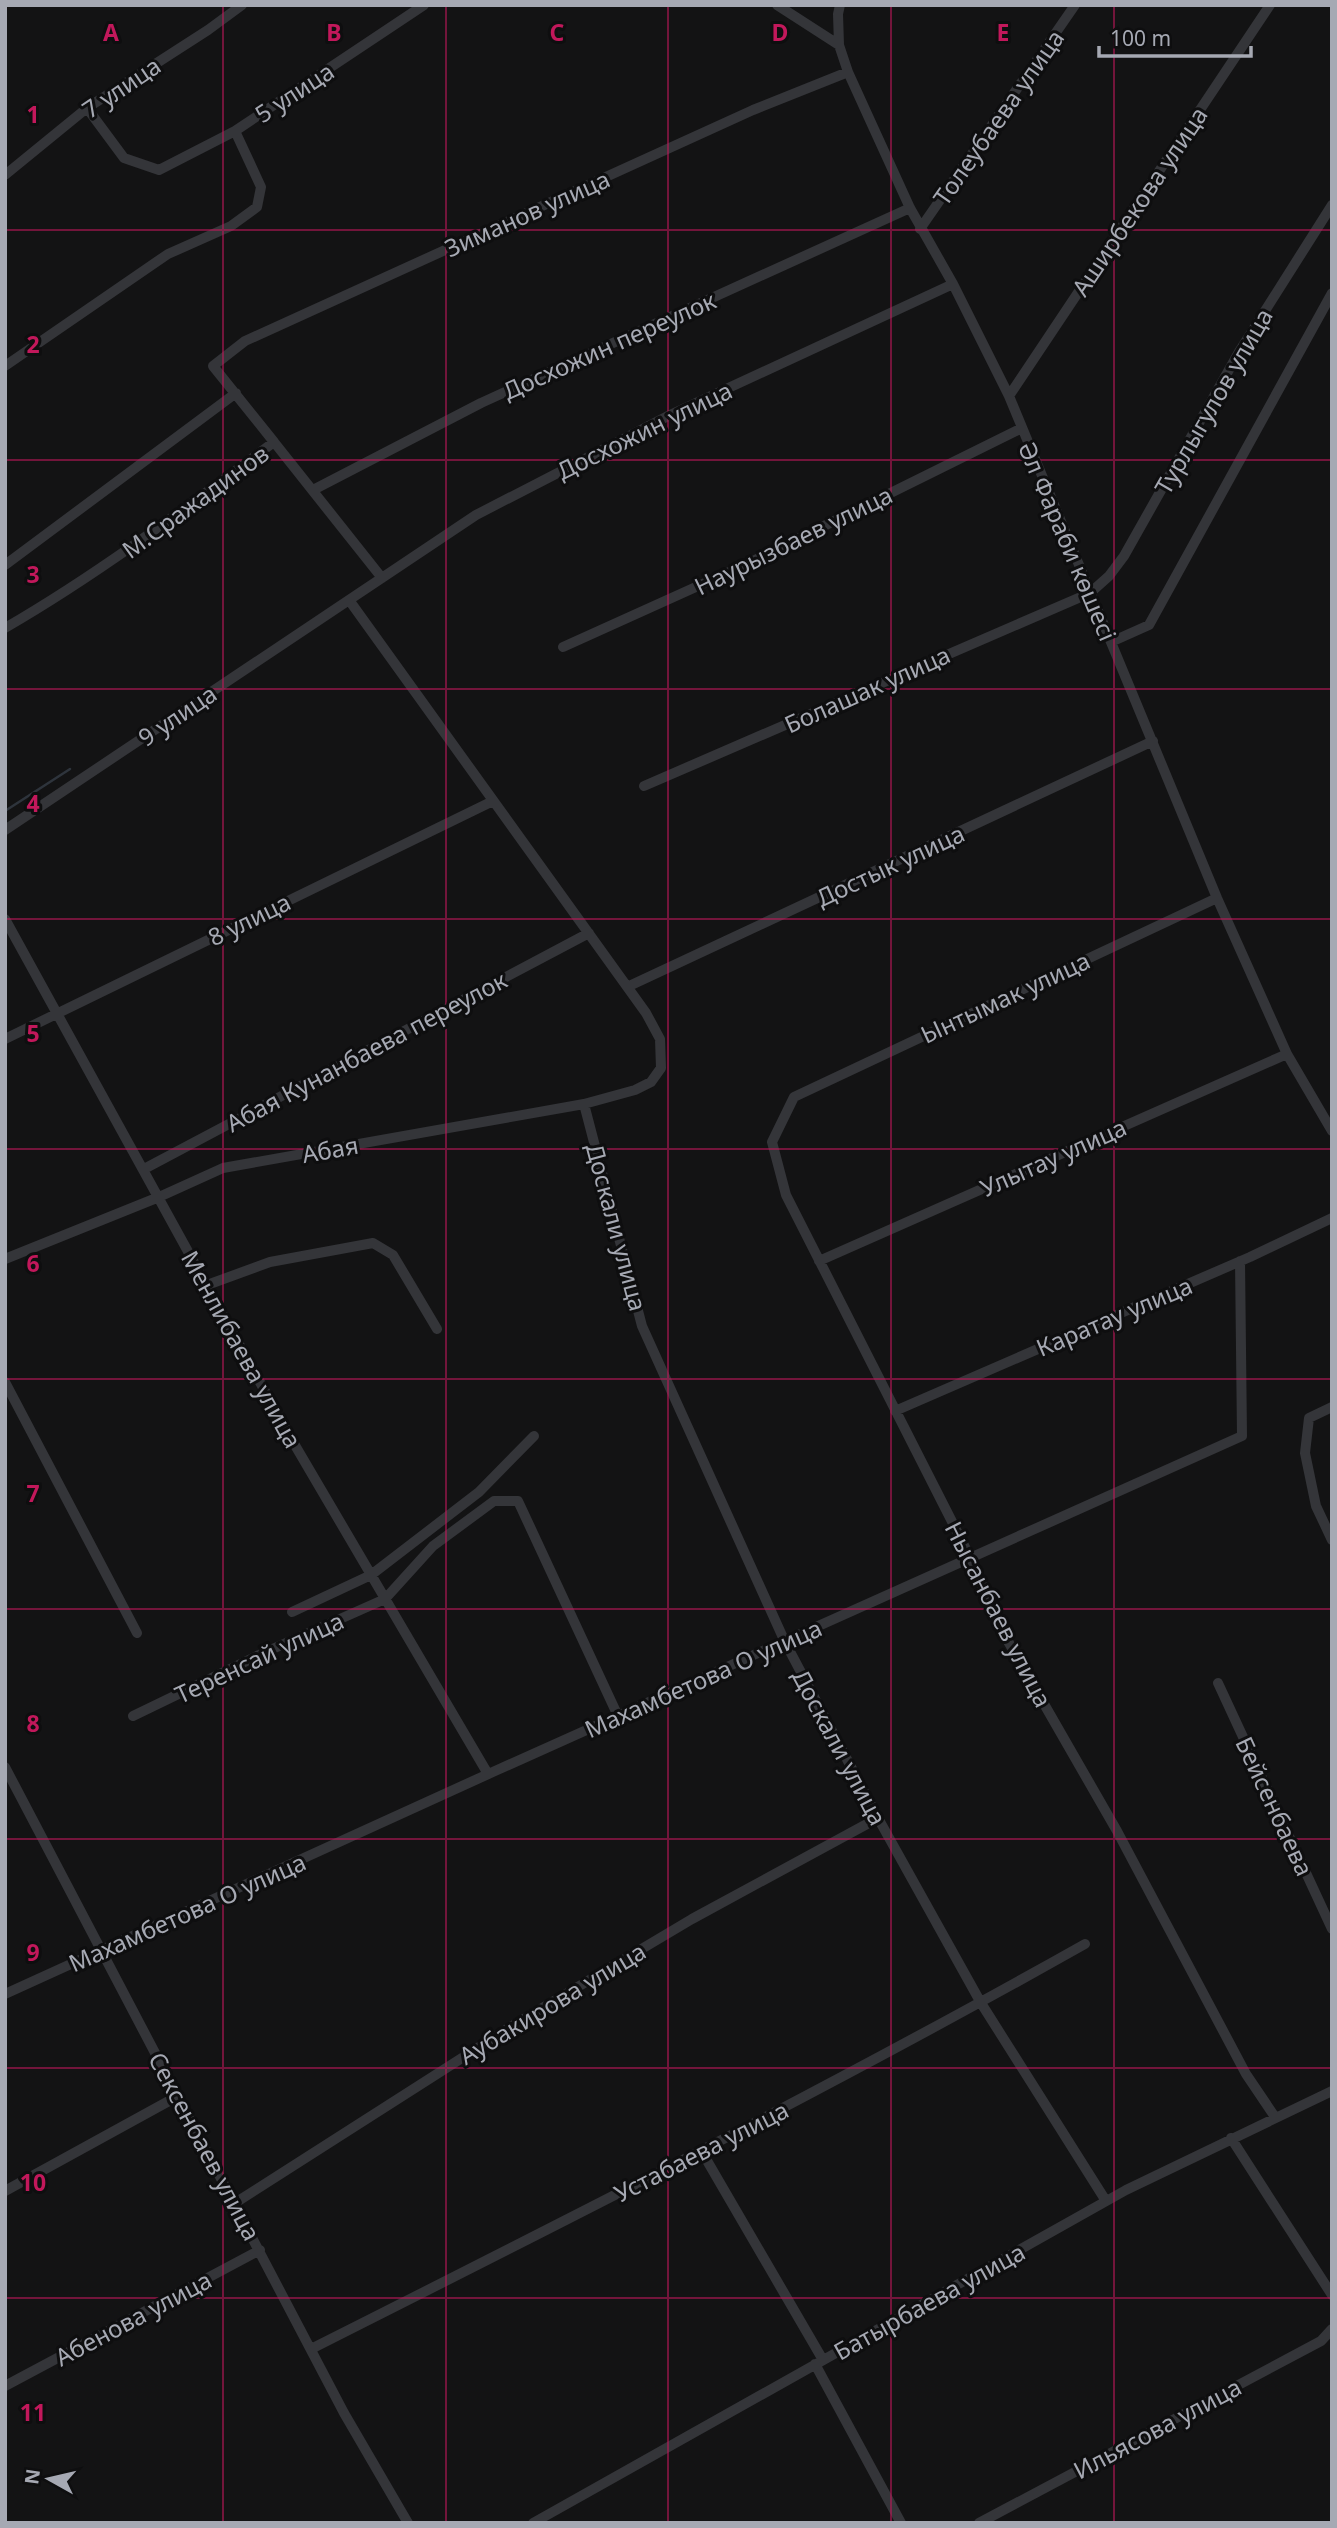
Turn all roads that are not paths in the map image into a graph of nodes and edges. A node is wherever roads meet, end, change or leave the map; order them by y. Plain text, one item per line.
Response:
1 (242, 5) edge
2 (424, 5) edge
3 (777, 5) edge
4 (840, 5) edge
5 (1075, 5) edge
6 (1270, 5) edge
7 (839, 44) junction
8 (848, 72) junction
9 (87, 108) junction
10 (235, 131) junction
11 (5, 176) edge
12 (1332, 205) edge
13 (910, 208) junction
14 (920, 229) junction
15 (953, 284) junction
16 (1332, 293) edge
17 (5, 366) edge
18 (236, 393) junction
19 (1009, 396) junction
20 (1020, 429) junction
21 (274, 442) junction
22 (313, 490) junction
23 (5, 565) edge
24 (382, 578) junction
25 (1090, 593) junction
26 (349, 600) junction
27 (5, 628) edge
28 (1111, 642) junction
29 (563, 647) dead end
30 (1153, 741) junction
31 (645, 786) dead end
32 (493, 801) junction
33 (5, 830) edge
34 (1217, 898) junction
35 (6, 921) edge
36 (589, 933) junction
37 (627, 987) junction
38 (56, 1013) junction
39 (5, 1039) edge
40 (1287, 1054) junction
41 (793, 1097) joint
42 (584, 1104) junction
43 (1329, 1127) edge
44 (144, 1169) junction
45 (159, 1197) junction
46 (1332, 1218) edge
47 (5, 1259) edge
48 (819, 1261) junction
49 (1240, 1261) junction
50 (207, 1285) junction
51 (437, 1329) dead end
52 (5, 1382) edge
53 (1332, 1408) edge
54 (895, 1411) junction
55 (534, 1436) dead end
56 (1332, 1541) edge
57 (971, 1559) junction
58 (371, 1575) junction
59 (385, 1599) junction
60 (292, 1612) dead end
61 (137, 1633) dead end
62 (785, 1642) junction
63 (1218, 1683) dead end
64 (133, 1716) dead end
65 (618, 1716) junction
66 (5, 1768) edge
67 (488, 1774) junction
68 (10, 1791) edge
69 (878, 1818) junction
70 (1332, 1929) edge
71 (1085, 1944) dead end
72 (100, 1951) junction
73 (5, 1994) edge
74 (981, 2003) junction
75 (1332, 2091) edge
76 (178, 2096) junction
77 (1275, 2117) junction
78 (1231, 2138) junction
79 (702, 2152) junction
80 (5, 2191) edge
81 (1106, 2201) junction
82 (235, 2203) junction
83 (260, 2250) junction
84 (1332, 2295) edge
85 (1332, 2329) edge
86 (311, 2349) junction
87 (819, 2362) junction
88 (5, 2386) edge
89 (408, 2523) edge
90 (533, 2523) edge
91 (901, 2523) edge
92 (979, 2523) edge

1 - 9 street, 7 улица
2 - 10 street, 5 улица
3 - 7 street
4 - 7 street, Әл Фараби көшесі
5 - 14 street, Толеубаева улица
6 - 19 street, Аширбекова улица
7 - 8 street, Әл Фараби көшесі
8 - 13 street, Әл Фараби көшесі
8 - 18 street, Зиманов улица
9 - 10 street, 5 улица
9 - 11 street, 7 улица
10 - 17 street
12 - 25 street, Турлыгулов улица
13 - 14 street, Әл Фараби көшесі
13 - 22 street, Досхожин переулок
14 - 15 street, Әл Фараби көшесі
15 - 19 street, Әл Фараби көшесі
15 - 24 street, Досхожин улица
16 - 28 street, Турлыгулов улица
18 - 21 street
18 - 23 street
19 - 20 street, Әл Фараби көшесі
20 - 25 street, Әл Фараби көшесі
20 - 29 street, Наурызбаев улица
21 - 22 street, М.Сражадинов
21 - 27 street, М.Сражадинов
22 - 24 street, М.Сражадинов
24 - 26 street, Досхожин улица
25 - 28 street, Әл Фараби көшесі
25 - 31 street, Болашак улица
26 - 32 street
26 - 33 street, 9 улица
28 - 30 street, Әл Фараби көшесі
30 - 34 street, Әл Фараби көшесі
30 - 37 street, Достык улица
32 - 36 street
32 - 38 street, 8 улица
34 - 40 street, Әл Фараби көшесі
34 - 41 street, Ынтымак улица
35 - 38 street, Менлибаева улица
36 - 37 street
36 - 44 street, Абая Кунанбаева переулок
37 - 42 street, Абая
38 - 39 street, 8 улица
38 - 44 street, Менлибаева улица
40 - 43 street, Әл Фараби көшесі
40 - 48 street, Улытау улица
41 - 48 street, Нысанбаев улица
42 - 45 street, Абая
42 - 62 street, Доскали улица
44 - 45 street, Менлибаева улица
45 - 47 street, Абая
45 - 50 street, Менлибаева улица
46 - 49 street, Каратау улица
48 - 54 street, Нысанбаев улица
49 - 54 street, Каратау улица
49 - 57 street, Махамбетова О улица
50 - 51 street
50 - 58 street, Менлибаева улица
52 - 61 street
53 - 56 street
54 - 57 street, Нысанбаев улица
55 - 58 street, Теренсай улица
57 - 62 street, Махамбетова О улица
57 - 77 street, Нысанбаев улица
58 - 59 street, Менлибаева улица
58 - 60 street, Теренсай улица
59 - 64 street, Теренсай улица
59 - 65 street
59 - 67 street, Менлибаева улица
62 - 65 street, Махамбетова О улица
62 - 69 street, Доскали улица
63 - 70 street, Бейсенбаева
65 - 67 street, Махамбетова О улица
66 - 68 street, Сексенбаев улица
67 - 72 street, Махамбетова О улица
68 - 72 street, Сексенбаев улица
69 - 74 street, Доскали улица
69 - 82 street, Аубакирова улица
71 - 74 street, Устабаева улица
72 - 73 street, Махамбетова О улица
72 - 76 street, Сексенбаев улица
74 - 79 street, Устабаева улица
74 - 81 street, Доскали улица
75 - 77 street, Батырбаева улица
76 - 80 street
76 - 82 street, Сексенбаев улица
77 - 78 street, Батырбаева улица
78 - 81 street, Батырбаева улица
78 - 84 street
79 - 86 street, Устабаева улица
79 - 87 street
81 - 87 street, Батырбаева улица
82 - 83 street, Сексенбаев улица
83 - 86 street, Сексенбаев улица
83 - 88 street, Абенова улица
85 - 92 street, Ильясова улица
86 - 89 street, Сексенбаев улица
87 - 90 street, Батырбаева улица
87 - 91 street

